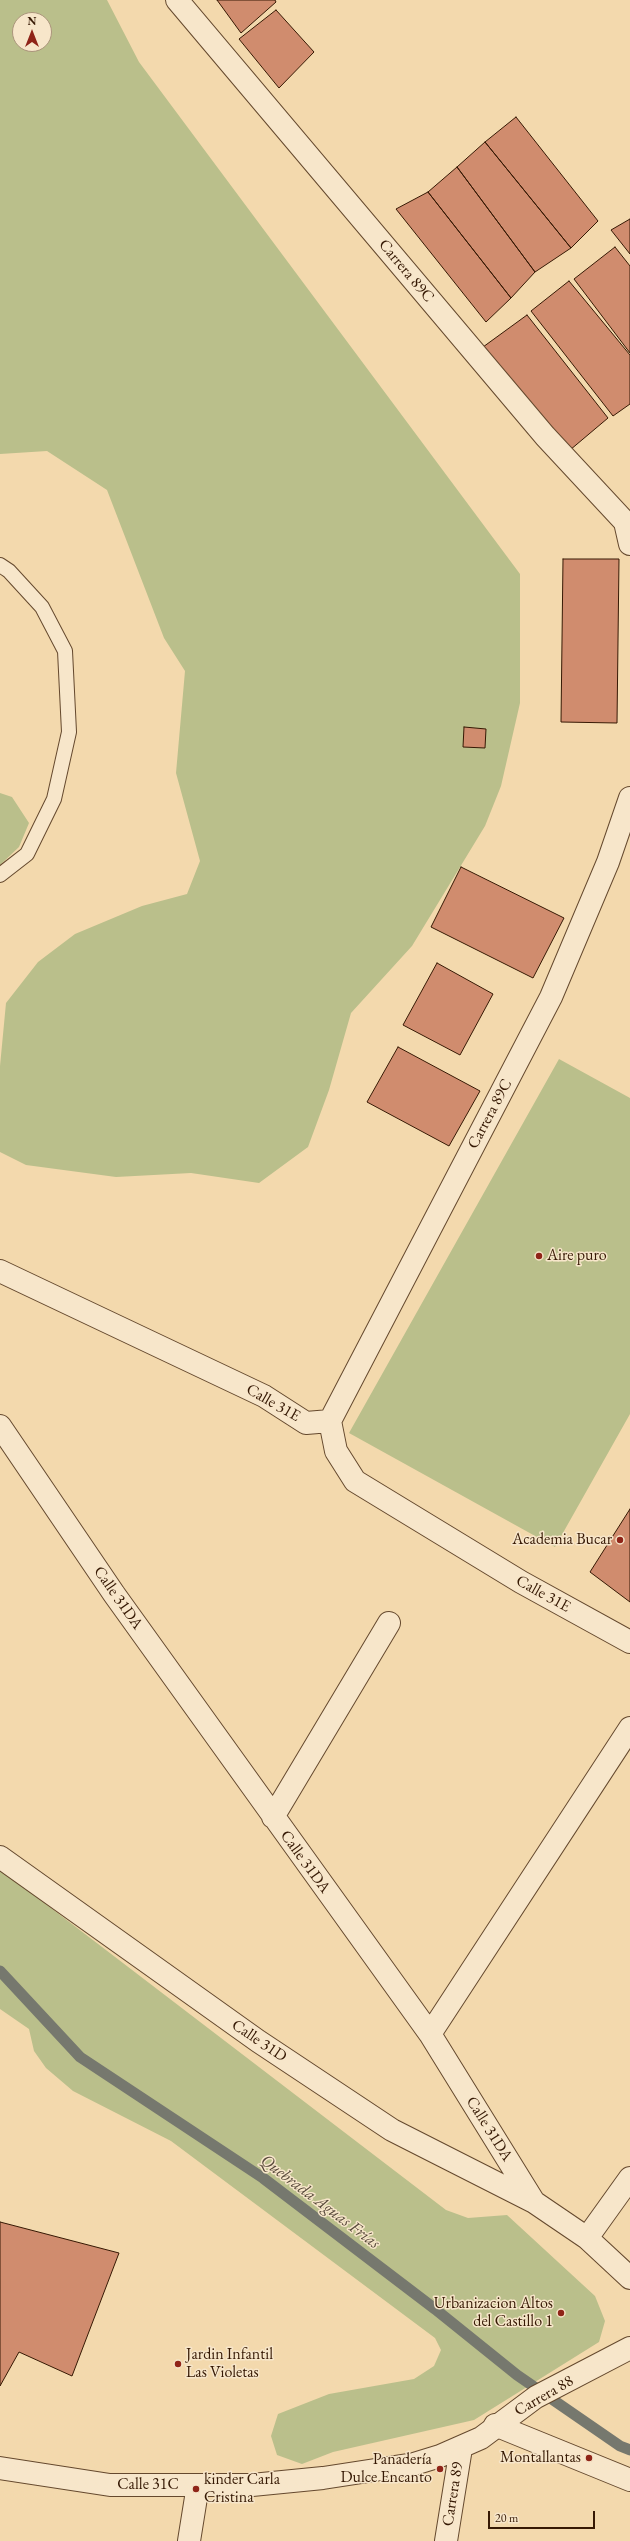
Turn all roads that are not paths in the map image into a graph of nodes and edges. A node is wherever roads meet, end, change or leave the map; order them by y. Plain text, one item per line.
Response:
1 (177, 0) edge
2 (630, 544) edge
3 (0, 565) edge
4 (630, 798) edge
5 (0, 875) edge
6 (0, 1271) edge
7 (330, 1421) junction
8 (0, 1426) edge
9 (389, 1623) dead end
10 (630, 1642) edge
11 (630, 1728) edge
12 (273, 1817) junction
13 (0, 1857) edge
14 (430, 2034) junction
15 (630, 2178) edge
16 (534, 2202) junction
17 (587, 2238) junction
18 (630, 2278) edge
19 (630, 2348) edge
20 (495, 2425) junction
21 (461, 2448) junction
22 (0, 2468) edge
23 (630, 2480) edge
24 (198, 2486) junction
25 (189, 2541) edge
26 (446, 2541) edge

1 - 2 street, Carrera 89C
3 - 5 lane
4 - 7 street, Carrera 89C
6 - 7 street, Calle 31E
7 - 10 street, Calle 31E
8 - 12 street, Calle 31DA
9 - 12 street
11 - 14 street
12 - 14 street, Calle 31DA
13 - 16 street, Calle 31D
14 - 16 street, Calle 31DA
15 - 17 street
16 - 17 street, Calle 31DA
17 - 18 street, Calle 31DA
19 - 20 street, Carrera 88
20 - 21 street, Carrera 88
20 - 23 street
21 - 24 street, Calle 31C
21 - 26 street, Carrera 89
22 - 24 street, Calle 31C
24 - 25 street

